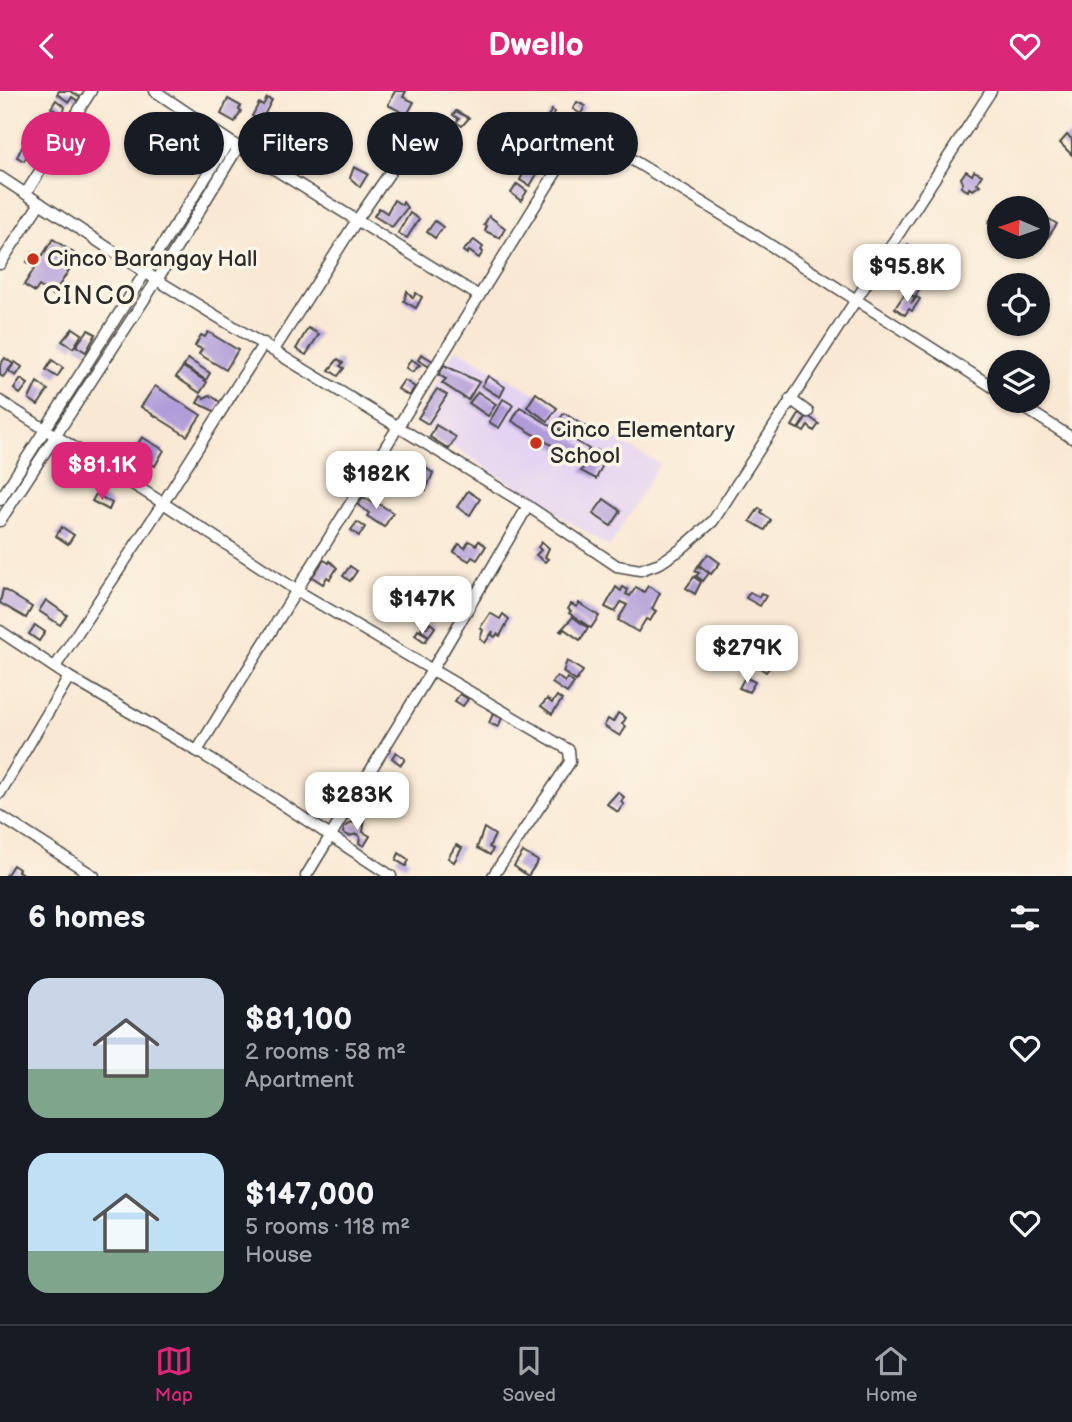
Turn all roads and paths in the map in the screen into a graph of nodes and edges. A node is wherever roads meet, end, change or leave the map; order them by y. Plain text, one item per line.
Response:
1 (92, 91) edge
2 (155, 91) edge
3 (991, 91) edge
4 (234, 144) junction
5 (388, 175) edge
6 (0, 177) edge
7 (26, 194) junction
8 (40, 203) junction
9 (357, 220) junction
10 (0, 264) edge
11 (145, 272) junction
12 (157, 280) junction
13 (479, 296) junction
14 (856, 300) junction
15 (264, 343) junction
16 (274, 350) junction
17 (987, 383) edge
18 (790, 399) junction
19 (0, 401) edge
20 (808, 412) dead end
21 (1033, 413) edge
22 (399, 427) junction
23 (51, 432) junction
24 (1072, 438) edge
25 (0, 500) edge
26 (163, 503) junction
27 (528, 506) junction
28 (0, 521) edge
29 (296, 590) junction
30 (0, 631) edge
31 (55, 667) junction
32 (432, 670) junction
33 (69, 677) junction
34 (197, 751) junction
35 (0, 793) edge
36 (0, 816) edge
37 (331, 836) junction
38 (94, 876) edge
39 (306, 876) edge
40 (391, 876) edge
41 (493, 876) edge

1 - 7 street
2 - 4 street
3 - 14 street
4 - 9 street
4 - 11 street
4 - 12 street
5 - 9 street
6 - 7 street
7 - 8 street
8 - 10 street
8 - 11 street
9 - 13 street
9 - 16 street
11 - 12 street
11 - 23 street
12 - 15 street
12 - 23 street
13 - 14 street
13 - 22 street
14 - 17 street
14 - 18 street
15 - 16 street
15 - 26 street
16 - 22 street
18 - 20 street
18 - 27 street
19 - 23 street
21 - 24 street
22 - 27 street
22 - 29 street
23 - 25 street
23 - 26 street
23 - 28 street
26 - 29 street
26 - 31 street
27 - 32 street
29 - 32 street
29 - 34 street
30 - 31 street
31 - 33 street
32 - 37 street
32 - 41 street
33 - 34 street
33 - 35 street
34 - 37 street
36 - 38 street
37 - 39 street
37 - 40 street

